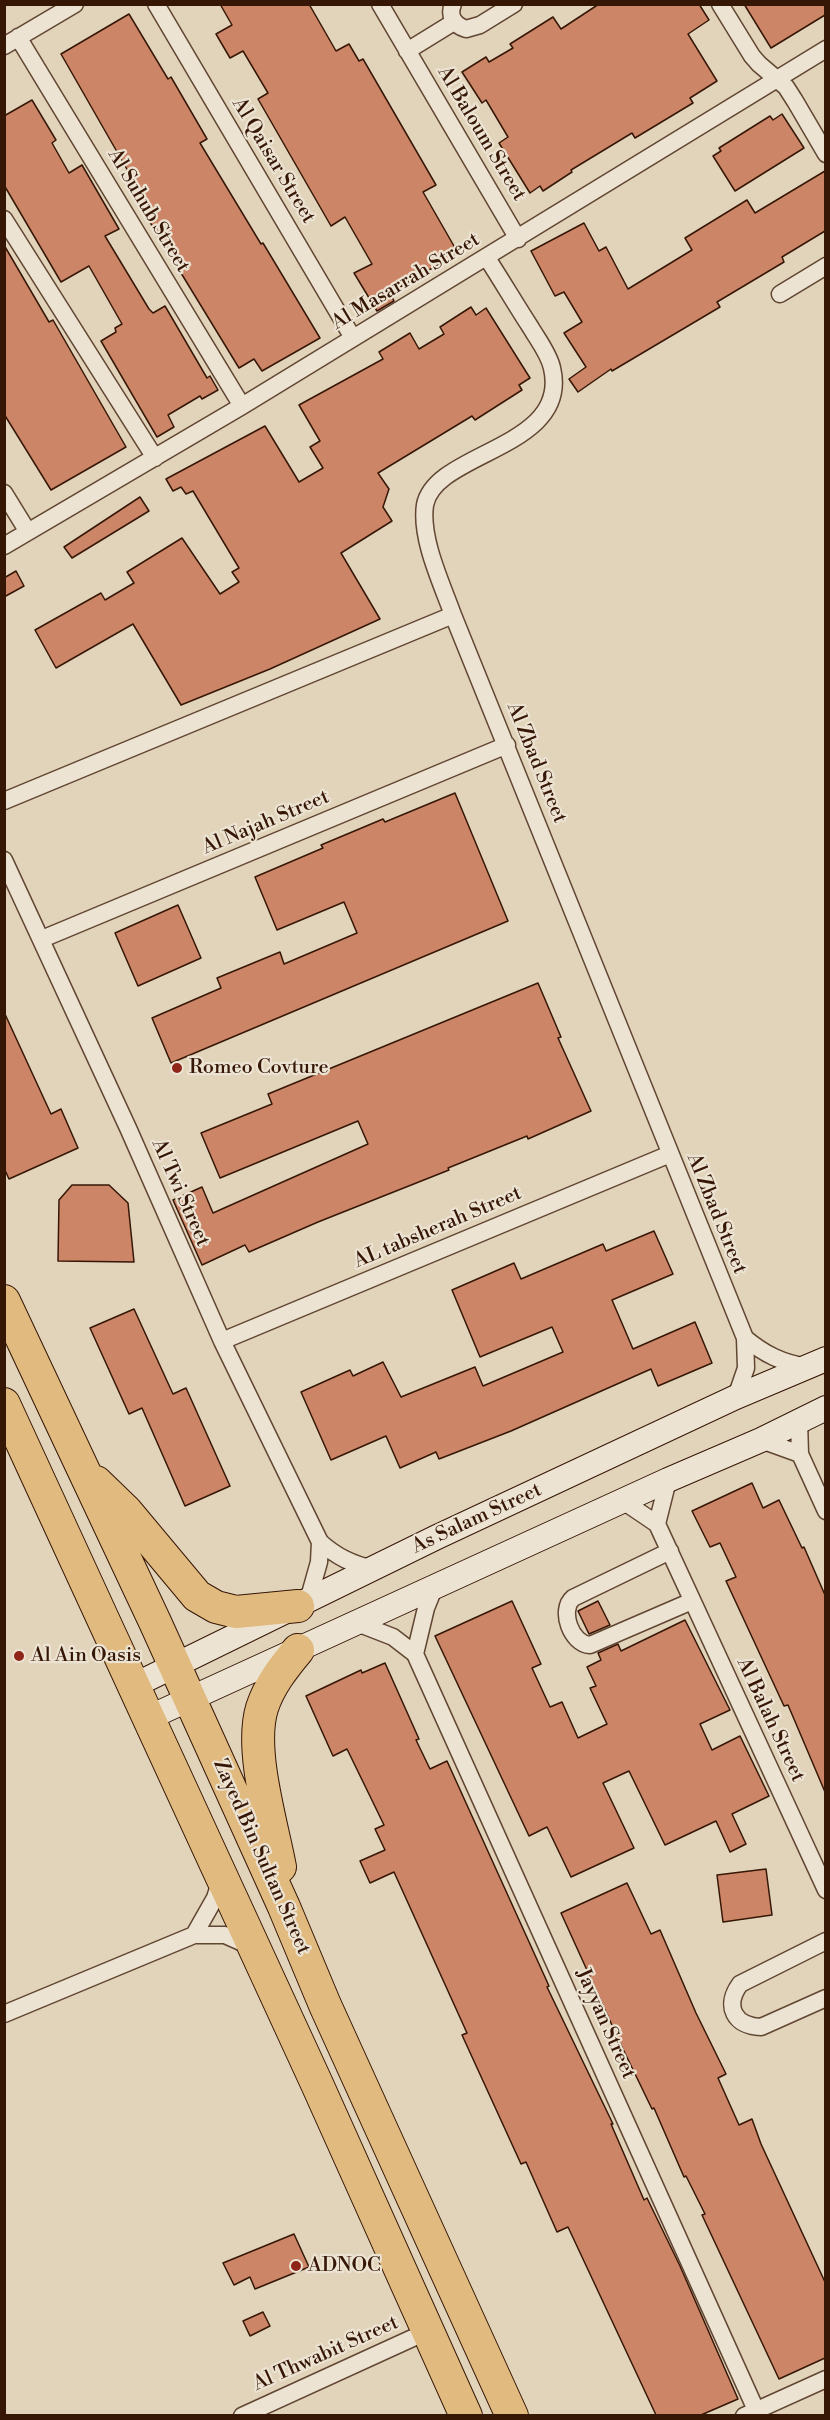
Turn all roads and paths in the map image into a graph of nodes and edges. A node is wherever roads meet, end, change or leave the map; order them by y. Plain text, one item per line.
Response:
1 (75, 4) edge
2 (156, 4) edge
3 (380, 4) edge
4 (453, 4) edge
5 (514, 4) edge
6 (720, 4) edge
7 (454, 22) junction
8 (11, 42) edge
9 (825, 49) edge
10 (407, 51) junction
11 (777, 79) junction
12 (825, 154) edge
13 (4, 219) edge
14 (518, 239) junction
15 (487, 258) junction
16 (825, 266) edge
17 (780, 294) dead end
18 (353, 339) junction
19 (242, 406) junction
20 (155, 458) junction
21 (4, 493) edge
22 (28, 532) junction
23 (4, 546) edge
24 (453, 615) junction
25 (507, 745) junction
26 (4, 801) edge
27 (4, 860) edge
28 (42, 939) junction
29 (669, 1154) junction
30 (4, 1301) edge
31 (744, 1338) junction
32 (222, 1341) junction
33 (817, 1363) edge
34 (736, 1397) junction
35 (4, 1404) edge
36 (825, 1408) edge
37 (799, 1421) junction
38 (761, 1440) junction
39 (800, 1454) junction
40 (83, 1470) junction
41 (668, 1480) junction
42 (623, 1501) junction
43 (825, 1511) edge
44 (657, 1524) junction
45 (320, 1542) junction
46 (669, 1551) junction
47 (373, 1569) junction
48 (435, 1586) junction
49 (692, 1601) junction
50 (303, 1603) junction
51 (357, 1623) junction
52 (298, 1650) junction
53 (415, 1654) junction
54 (175, 1667) junction
55 (133, 1686) junction
56 (190, 1700) junction
57 (148, 1718) junction
58 (221, 1878) junction
59 (825, 1890) edge
60 (284, 1907) junction
61 (194, 1935) junction
62 (825, 1941) edge
63 (254, 1948) junction
64 (825, 1998) edge
65 (4, 2014) edge
66 (428, 2331) junction
67 (825, 2379) edge
68 (750, 2413) edge
69 (242, 2415) edge
70 (466, 2415) edge
71 (512, 2415) edge

1 - 8 street
2 - 18 street, Al Qaisar Street
3 - 10 street, Al Baloum Street
4 - 7 street
5 - 7 street
6 - 11 street
7 - 10 street
8 - 19 street, Al Suhub Street
9 - 11 street, Al Masarrah Street
10 - 14 street, Al Baloum Street
11 - 12 street
11 - 14 street, Al Masarrah Street
13 - 20 street
14 - 15 street, Al Masarrah Street
15 - 18 street, Al Masarrah Street
15 - 24 street, Al Zbad Street
16 - 17 street
18 - 19 street, Al Masarrah Street
19 - 20 street, Al Masarrah Street
20 - 22 street, Al Masarrah Street
21 - 22 street
22 - 23 street, Al Masarrah Street
24 - 25 street, Al Zbad Street
24 - 26 street
25 - 28 street, Al Najah Street
25 - 29 street, Al Zbad Street
27 - 28 street, Al Twi Street
28 - 32 street, Al Twi Street
29 - 31 street, Al Zbad Street
29 - 32 street, AL tabsherah Street
30 - 40 highway, Zayed Bin Sultan Street
31 - 33 street
31 - 34 street, Al Zbad Street
32 - 45 street, Al Twi Street
33 - 34 street, As Salam Street
34 - 47 street, As Salam Street
35 - 55 highway
36 - 37 street
37 - 38 street
37 - 39 street
38 - 39 street
38 - 41 street
39 - 43 street
40 - 50 highway
40 - 54 highway, Zayed Bin Sultan Street
41 - 42 street
41 - 44 street
42 - 44 street
42 - 48 street
44 - 46 street, Al Balah Street
45 - 47 street, Al Twi Street
45 - 50 street
46 - 49 street, Al Balah Street
46 - 49 street
47 - 50 street, As Salam Street
48 - 51 street
48 - 53 street
49 - 59 street, Al Balah Street
50 - 54 street, As Salam Street
51 - 52 street
51 - 53 street, Jayyan Street
52 - 56 street
52 - 60 highway
53 - 68 street, Jayyan Street
54 - 55 street, As Salam Street
54 - 56 highway, Zayed Bin Sultan Street
55 - 57 highway
56 - 57 street
56 - 60 highway, Zayed Bin Sultan Street
57 - 58 highway
58 - 61 street
58 - 63 highway
60 - 71 highway, Zayed Bin Sultan Street
61 - 63 street
61 - 65 street
62 - 64 street
63 - 66 highway
66 - 69 street, Al Thwabit Street
66 - 70 highway
67 - 68 street

